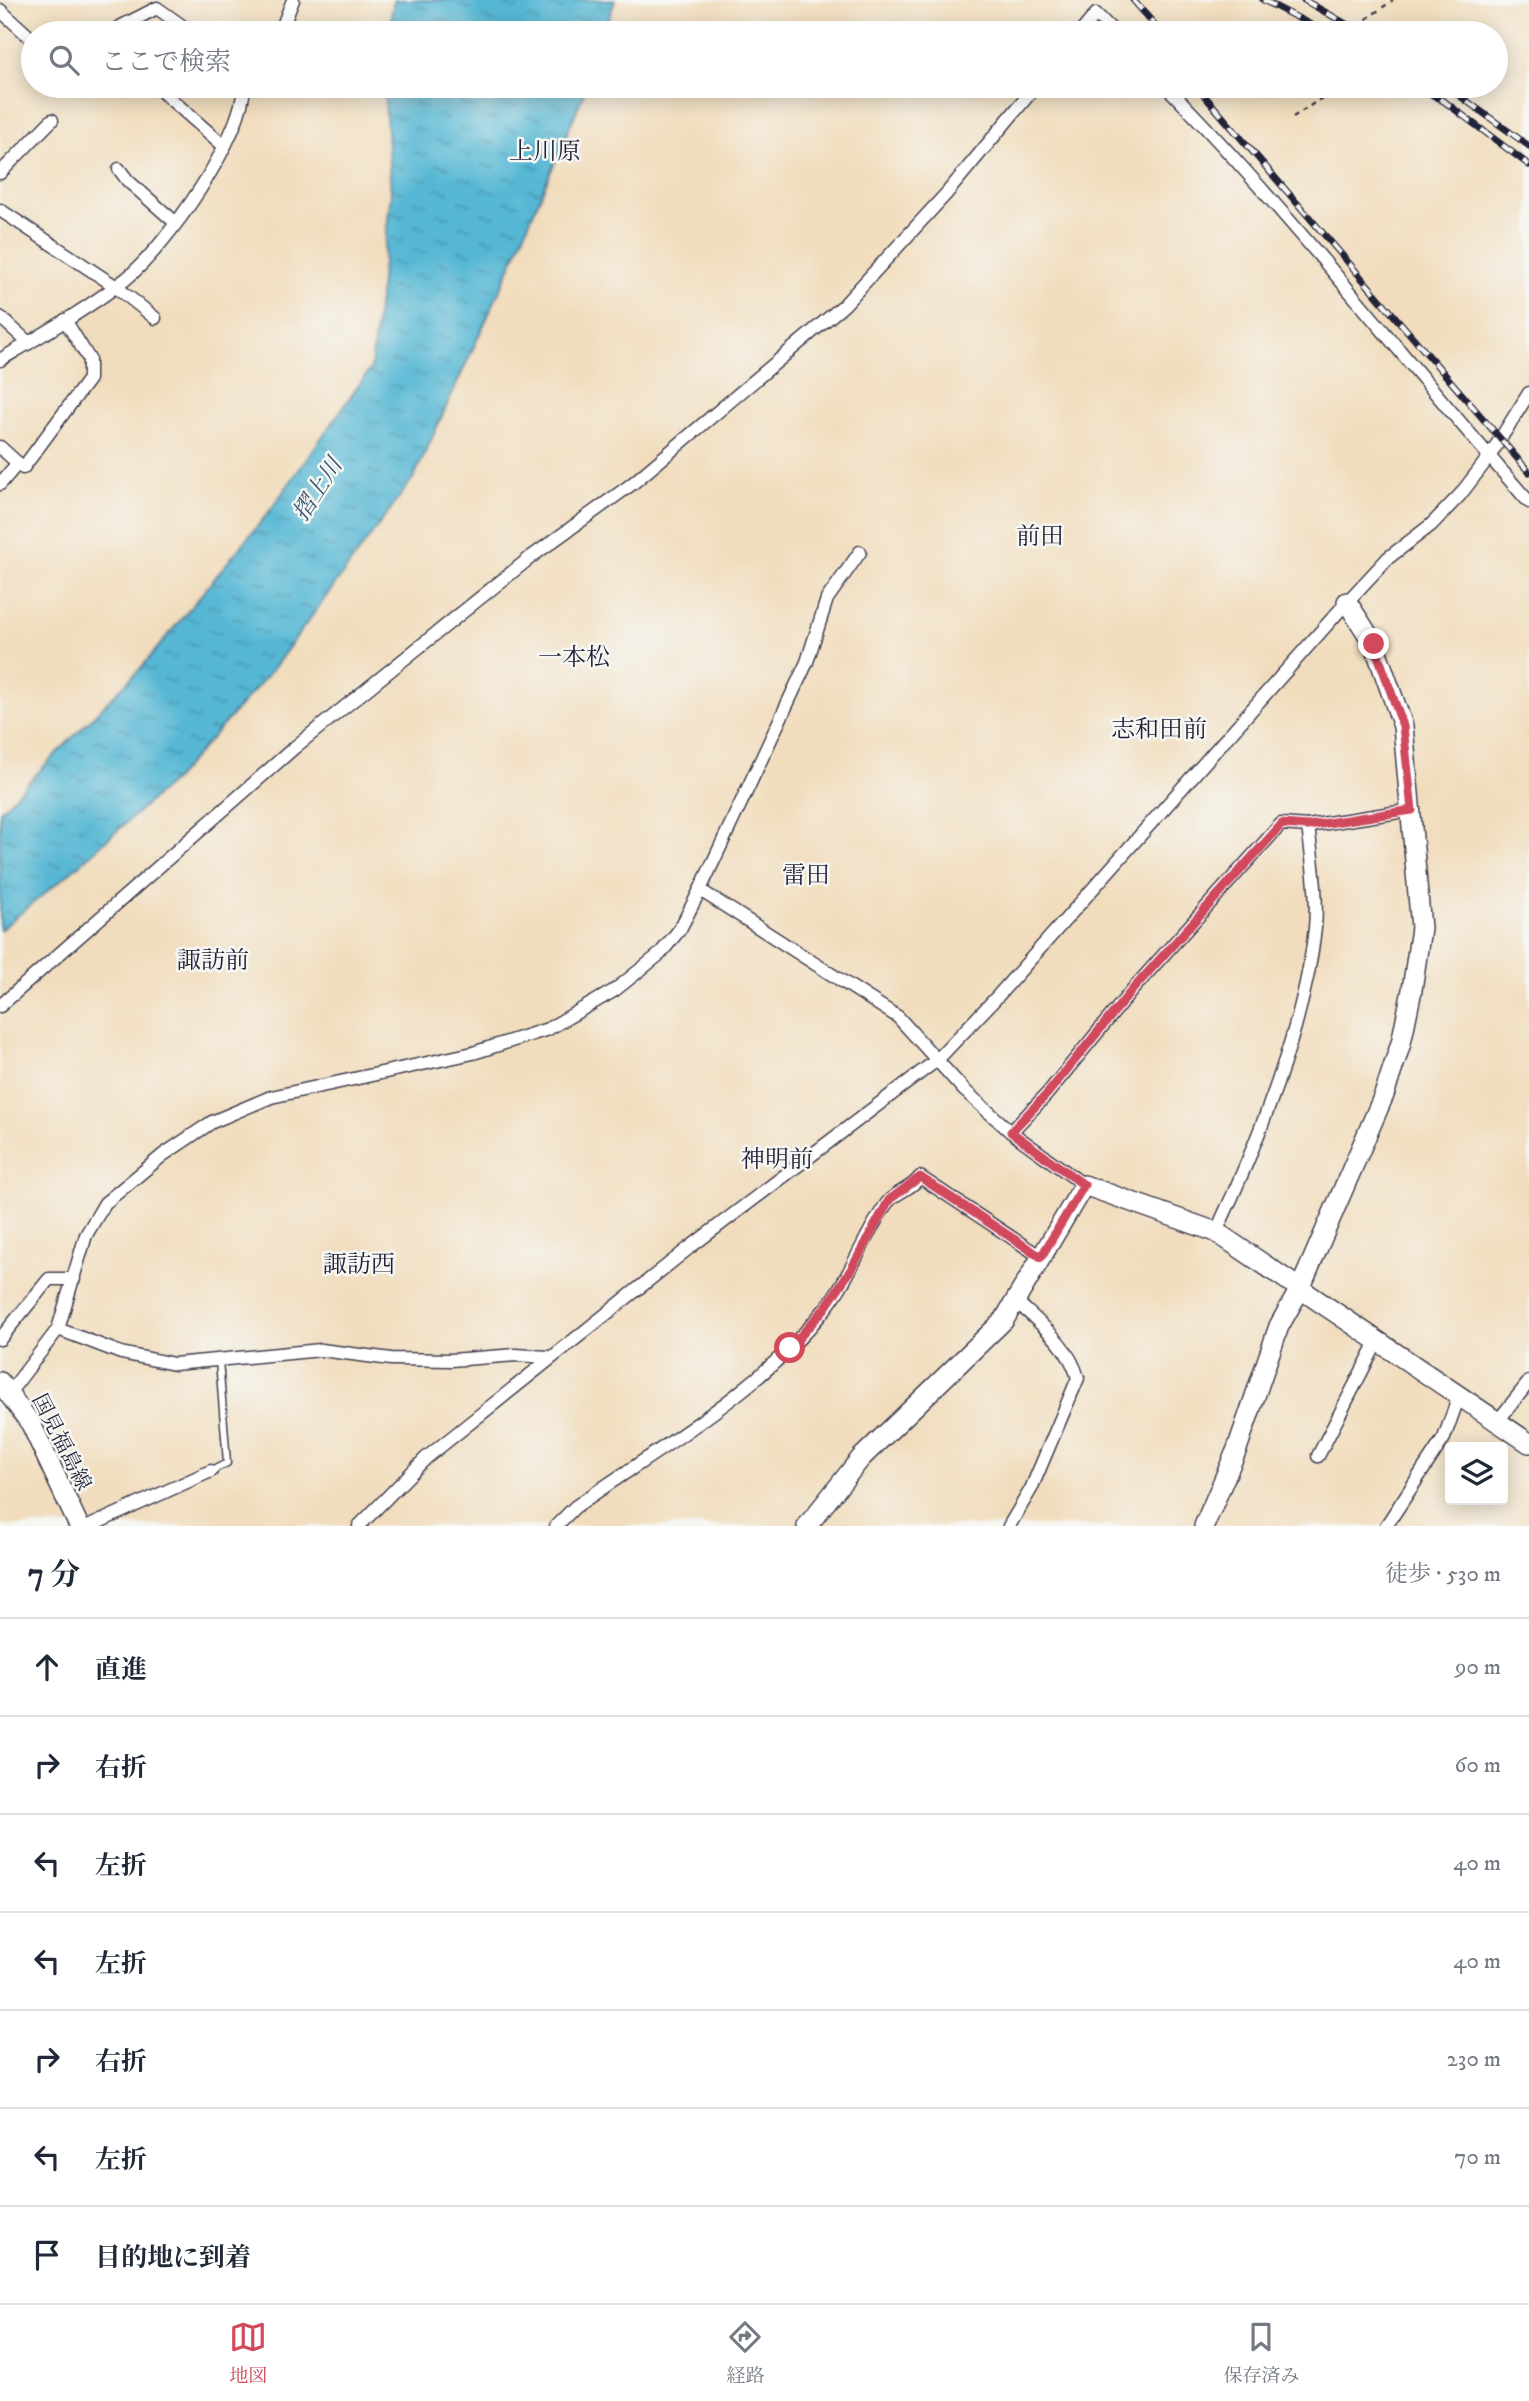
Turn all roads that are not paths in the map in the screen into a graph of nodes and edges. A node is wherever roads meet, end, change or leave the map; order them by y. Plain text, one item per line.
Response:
1 (293, 0) edge
2 (158, 4) edge
3 (0, 10) edge
4 (129, 21) edge
5 (178, 21) edge
6 (285, 21) edge
7 (1090, 21) edge
8 (1103, 21) edge
9 (21, 29) edge
10 (169, 98) edge
11 (240, 98) edge
12 (1026, 98) edge
13 (1178, 98) edge
14 (52, 120) dead end
15 (224, 146) junction
16 (119, 169) dead end
17 (0, 173) edge
18 (0, 210) edge
19 (176, 223) junction
20 (115, 286) junction
21 (0, 317) edge
22 (155, 318) dead end
23 (65, 320) junction
24 (29, 343) junction
25 (0, 360) edge
26 (1529, 393) edge
27 (0, 447) edge
28 (1489, 457) junction
29 (18, 463) junction
30 (0, 484) edge
31 (1529, 502) edge
32 (860, 552) dead end
33 (1347, 602) junction
34 (1412, 810) junction
35 (1308, 826) junction
36 (700, 890) junction
37 (0, 1006) edge
38 (937, 1060) junction
39 (1011, 1132) junction
40 (1084, 1185) junction
41 (1216, 1232) junction
42 (1041, 1257) junction
43 (74, 1279) junction
44 (1300, 1289) junction
45 (1016, 1301) junction
46 (58, 1329) junction
47 (0, 1339) edge
48 (1377, 1342) junction
49 (548, 1357) junction
50 (219, 1358) junction
51 (1529, 1382) edge
52 (5, 1387) edge
53 (1459, 1396) junction
54 (1496, 1422) junction
55 (1529, 1443) edge
56 (1318, 1456) dead end
57 (211, 1471) joint
58 (79, 1526) edge
59 (90, 1526) edge
60 (359, 1526) edge
61 (556, 1526) edge
62 (807, 1526) edge
63 (1009, 1526) edge
64 (1203, 1526) edge
65 (1386, 1526) edge

1 - 6 street
2 - 4 street
2 - 5 street
3 - 9 street
7 - 8 street
10 - 15 street
11 - 15 street
12 - 37 street
13 - 28 street
14 - 17 street
15 - 19 street
16 - 19 street
18 - 20 street
19 - 20 street
20 - 22 street
20 - 23 street
21 - 24 street
23 - 24 street
23 - 29 street
24 - 25 street
26 - 28 street
27 - 29 street
28 - 31 street
28 - 33 street
29 - 30 street
32 - 36 street
33 - 34 street
33 - 38 street
34 - 35 street
34 - 44 street
35 - 39 street
35 - 41 street
36 - 38 street
36 - 43 street
38 - 39 street
38 - 49 street
39 - 40 street
40 - 41 street
40 - 42 street
41 - 44 street
42 - 45 street
42 - 61 street
43 - 46 street
43 - 47 street
44 - 48 street
44 - 64 street
45 - 62 street
45 - 63 street
46 - 50 street
46 - 52 street
48 - 53 street
48 - 56 street
49 - 50 street
49 - 60 street
50 - 57 lane
51 - 54 street
52 - 58 street, 国見福島線
53 - 54 street
53 - 65 street
54 - 55 street
57 - 59 street

